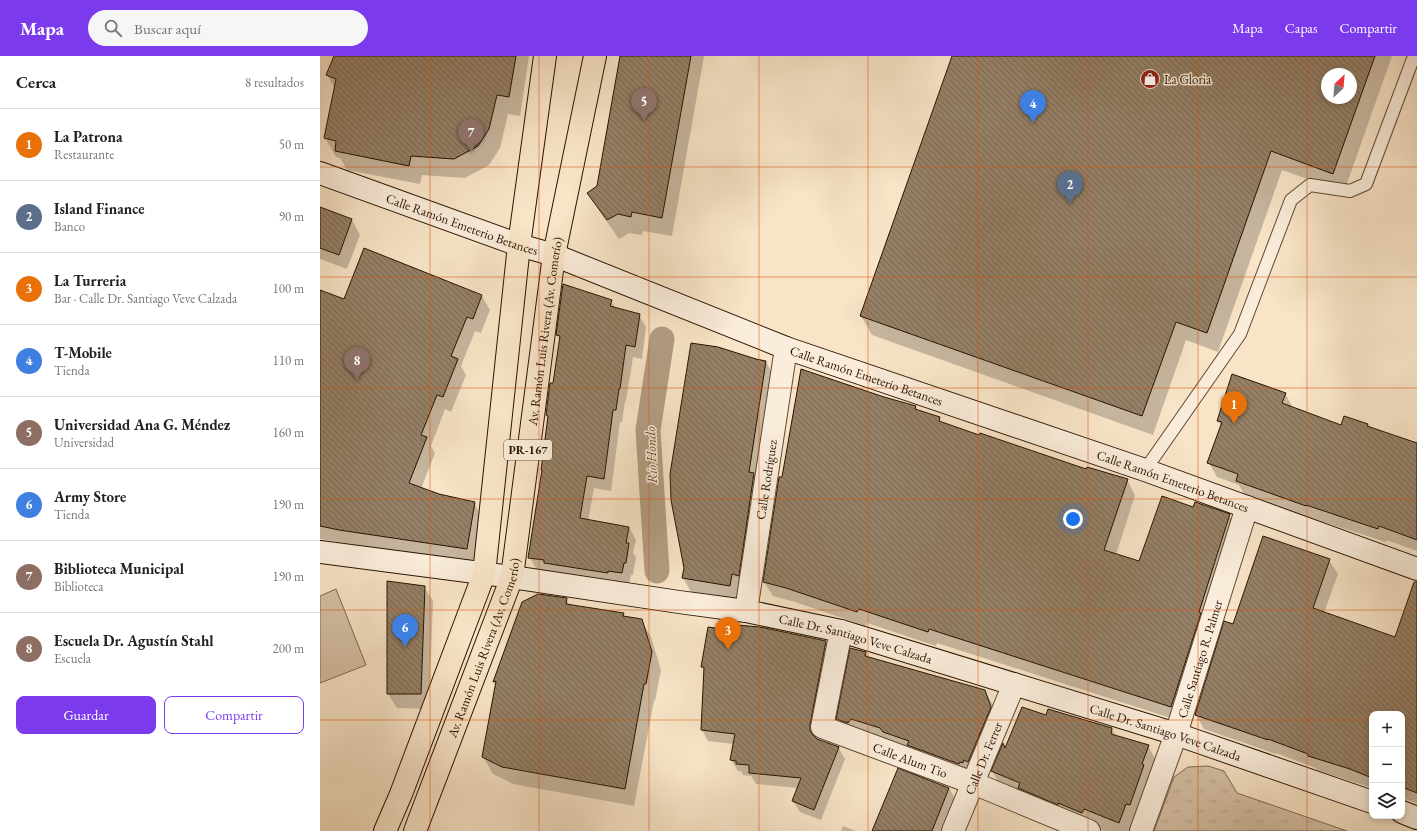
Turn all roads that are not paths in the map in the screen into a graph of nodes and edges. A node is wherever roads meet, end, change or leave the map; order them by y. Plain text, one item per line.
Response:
1 (545, 56) edge
2 (595, 56) edge
3 (1414, 56) edge
4 (320, 173) edge
5 (519, 245) junction
6 (554, 255) junction
7 (786, 348) junction
8 (1145, 470) junction
9 (1247, 507) junction
10 (320, 552) edge
11 (1417, 569) edge
12 (484, 574) junction
13 (512, 577) junction
14 (746, 611) junction
15 (841, 631) junction
16 (1014, 684) junction
17 (1176, 734) junction
18 (972, 783) junction
19 (1369, 801) edge
20 (1405, 813) edge
21 (1417, 818) edge
22 (385, 831) edge
23 (415, 831) edge
24 (953, 831) edge
25 (1089, 831) edge
26 (1141, 831) edge

1 - 5 main road, Av. Ramón Luis Rivera (Av. Comerío) / PR-167
2 - 6 main road, Av. Ramón Luis Rivera (Av. Comerío) / PR-167
3 - 8 lane
4 - 5 street, Calle Ramón Emeterio Betances
5 - 6 street, Calle Ramón Emeterio Betances
5 - 12 main road, Av. Ramón Luis Rivera (Av. Comerío) / PR-167
6 - 7 street, Calle Ramón Emeterio Betances
6 - 13 main road, Av. Ramón Luis Rivera (Av. Comerío) / PR-167
7 - 8 street, Calle Ramón Emeterio Betances
7 - 14 street, Calle Rodríguez
8 - 9 street, Calle Ramón Emeterio Betances
9 - 11 street, Calle Ramón Emeterio Betances
9 - 17 street, Calle Santiago R. Palmer
10 - 12 street, Calle Dr. Santiago Veve Calzada
12 - 13 street, Calle Dr. Santiago Veve Calzada
12 - 22 main road, Av. Ramón Luis Rivera (Av. Comerío) / PR-167
13 - 14 street, Calle Dr. Santiago Veve Calzada
13 - 23 main road, Av. Ramón Luis Rivera (Av. Comerío) / PR-167
14 - 15 street, Calle Dr. Santiago Veve Calzada
15 - 16 street, Calle Dr. Santiago Veve Calzada
15 - 18 street, Calle Alum Tio
16 - 17 street, Calle Dr. Santiago Veve Calzada
16 - 18 street, Calle Dr. Ferrer
17 - 19 street, Calle Dr. Santiago Veve Calzada
17 - 26 street, Calle Santiago R. Palmer
18 - 24 street, Calle Dr. Ferrer
18 - 25 street, Calle Alum Tio
20 - 21 street

